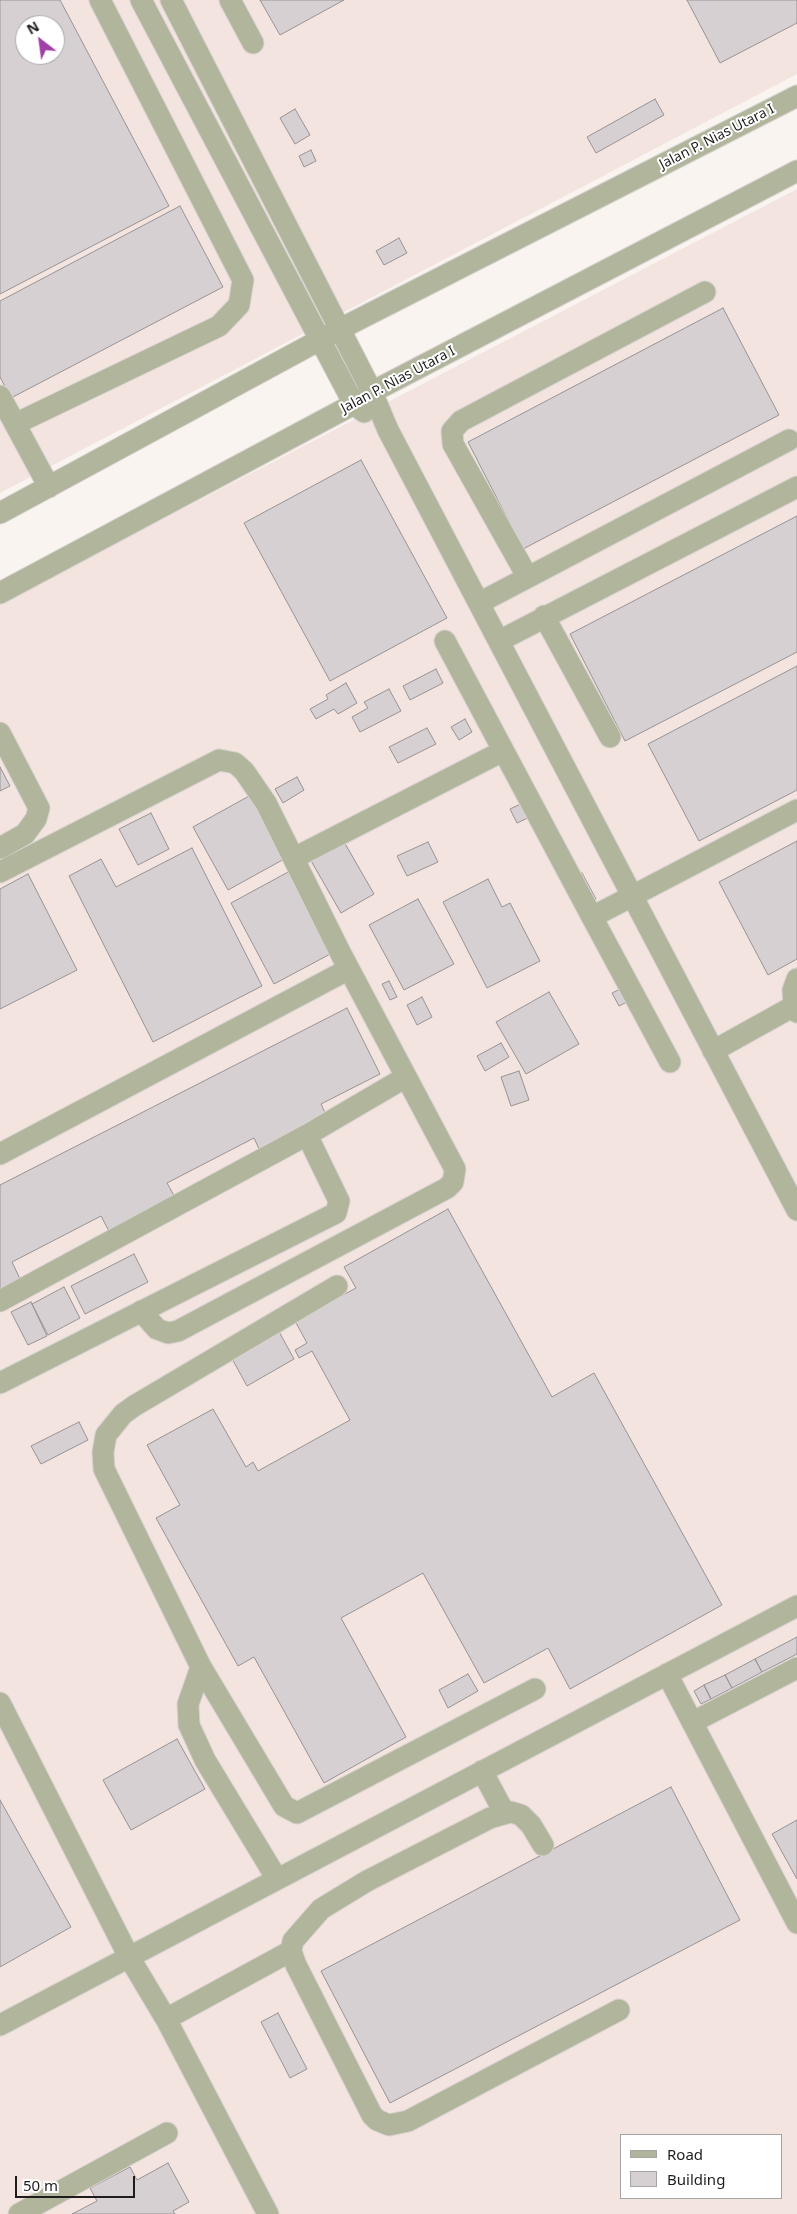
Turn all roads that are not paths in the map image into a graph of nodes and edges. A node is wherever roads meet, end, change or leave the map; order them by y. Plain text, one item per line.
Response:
1 (100, 0) edge
2 (141, 0) edge
3 (171, 0) edge
4 (230, 0) edge
5 (253, 43) dead end
6 (797, 96) edge
7 (797, 171) edge
8 (705, 292) dead end
9 (340, 329) junction
10 (320, 340) junction
11 (372, 392) junction
12 (0, 396) edge
13 (354, 404) junction
14 (15, 424) junction
15 (388, 430) junction
16 (789, 440) dead end
17 (49, 487) junction
18 (797, 487) edge
19 (0, 513) edge
20 (527, 576) junction
21 (0, 593) edge
22 (478, 602) junction
23 (544, 616) junction
24 (499, 640) junction
25 (445, 641) dead end
26 (0, 733) edge
27 (610, 737) dead end
28 (503, 751) junction
29 (797, 810) edge
30 (0, 848) edge
31 (294, 858) junction
32 (0, 872) edge
33 (633, 897) junction
34 (592, 917) junction
35 (349, 969) junction
36 (797, 979) edge
37 (795, 1009) edge
38 (714, 1051) junction
39 (670, 1062) dead end
40 (406, 1078) junction
41 (308, 1135) junction
42 (0, 1154) edge
43 (797, 1210) edge
44 (337, 1286) dead end
45 (0, 1302) edge
46 (141, 1311) junction
47 (0, 1382) edge
48 (797, 1606) edge
49 (201, 1667) junction
50 (797, 1668) edge
51 (667, 1674) junction
52 (535, 1689) dead end
53 (0, 1703) edge
54 (693, 1722) junction
55 (7, 1734) edge
56 (482, 1772) junction
57 (504, 1812) junction
58 (543, 1846) dead end
59 (277, 1879) junction
60 (797, 1923) edge
61 (291, 1950) junction
62 (129, 1957) junction
63 (619, 2010) dead end
64 (166, 2019) junction
65 (0, 2025) edge
66 (167, 2133) dead end
67 (19, 2214) edge
68 (268, 2214) edge

1 - 14 street
2 - 10 street
3 - 9 street
4 - 5 street
6 - 9 street, Jalan P. Nias Utara I
7 - 11 street, Jalan P. Nias Utara I
8 - 20 street
9 - 10 street, Jalan P. Nias Utara I
9 - 11 street
10 - 13 street
10 - 17 street, Jalan P. Nias Utara I
11 - 13 street, Jalan P. Nias Utara I
11 - 15 street
12 - 14 street
13 - 15 street
13 - 21 street, Jalan P. Nias Utara I
14 - 17 street
15 - 22 street
16 - 20 street
17 - 19 street, Jalan P. Nias Utara I
18 - 23 street
20 - 22 street
22 - 24 street
23 - 24 street
23 - 27 street
24 - 33 street
25 - 28 street
26 - 30 street
28 - 31 street
28 - 34 street
29 - 33 street
31 - 32 street
31 - 35 street
33 - 34 street
33 - 38 street
34 - 39 street
35 - 40 street
35 - 42 street
36 - 37 street
37 - 38 street
38 - 43 street
40 - 41 street
40 - 46 street
41 - 45 street
41 - 46 street
44 - 49 street
46 - 47 street
48 - 51 street
49 - 52 street
49 - 59 street
50 - 54 street
51 - 54 street
51 - 56 street
53 - 55 street
54 - 60 street
55 - 62 street
56 - 57 street
56 - 59 street
57 - 58 street
57 - 61 street
59 - 62 street
61 - 63 street
61 - 64 street
62 - 64 street
62 - 65 street
64 - 68 street
66 - 67 street

